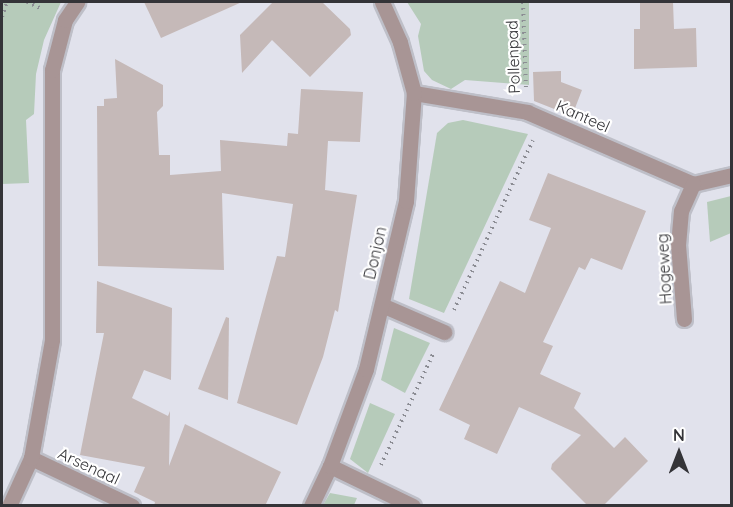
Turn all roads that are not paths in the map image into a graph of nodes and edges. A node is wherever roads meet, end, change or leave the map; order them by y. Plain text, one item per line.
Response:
1 (77, 2) edge
2 (382, 2) edge
3 (414, 93) junction
4 (732, 175) edge
5 (693, 184) junction
6 (382, 305) junction
7 (684, 319) dead end
8 (444, 332) dead end
9 (31, 458) junction
10 (330, 466) junction
11 (9, 506) edge
12 (132, 506) edge
13 (311, 506) edge
14 (413, 506) edge

1 - 9 street
2 - 3 street, Donjon
3 - 5 street, Kanteel
3 - 6 street, Donjon
4 - 5 street
5 - 7 street, Hogeweg
6 - 8 street
6 - 10 street, Donjon
9 - 11 street
9 - 12 street, Arsenaal
10 - 13 street, Donjon
10 - 14 street

